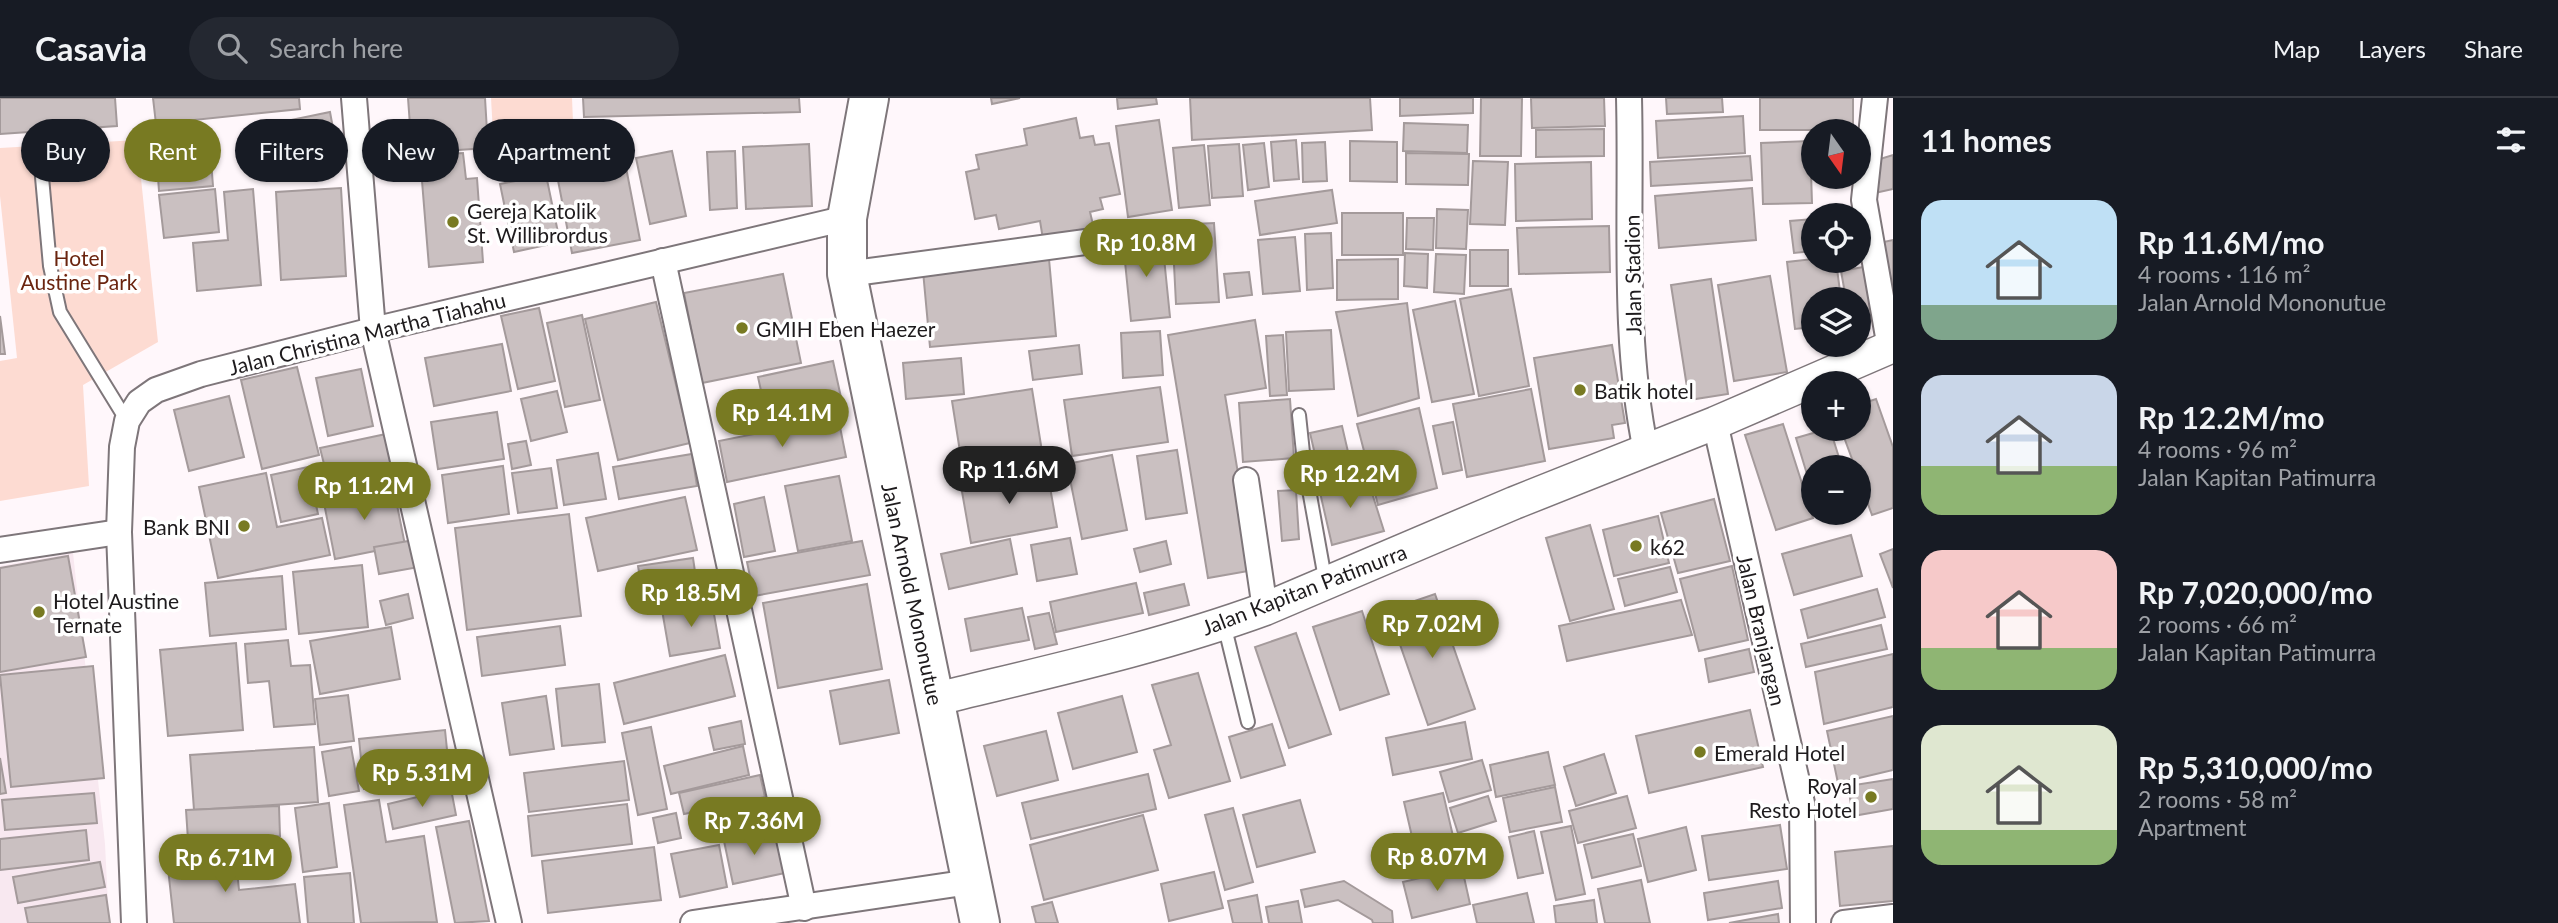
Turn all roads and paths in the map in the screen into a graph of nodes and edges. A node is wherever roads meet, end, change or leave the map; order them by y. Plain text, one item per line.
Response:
1 (354, 98) edge
2 (869, 98) edge
3 (1629, 98) edge
4 (1875, 98) edge
5 (42, 182) edge
6 (847, 218) junction
7 (1108, 239) dead end
8 (663, 261) junction
9 (847, 274) junction
10 (373, 330) junction
11 (1892, 347) edge
12 (1299, 415) dead end
13 (127, 421) junction
14 (1715, 423) junction
15 (1646, 451) junction
16 (1246, 480) dead end
17 (120, 532) junction
18 (0, 550) edge
19 (1326, 584) junction
20 (1265, 609) junction
21 (1224, 624) junction
22 (936, 699) junction
23 (1248, 722) dead end
24 (970, 882) junction
25 (804, 908) junction
26 (1893, 917) edge
27 (134, 923) edge
28 (509, 923) edge
29 (693, 923) edge
30 (980, 923) edge
31 (1802, 923) edge
32 (1844, 923) edge

1 - 10 street
2 - 6 highway, Jalan Arnold Mononutue
3 - 15 street, Jalan Stadion
4 - 11 street
5 - 13 lane
6 - 8 street, Jalan Christina Martha Tiahahu
6 - 9 highway, Jalan Arnold Mononutue
7 - 9 street
8 - 10 street, Jalan Christina Martha Tiahahu
8 - 25 street
9 - 22 highway, Jalan Arnold Mononutue
10 - 13 street, Jalan Christina Martha Tiahahu
10 - 28 street
11 - 14 street, Jalan Kapitan Patimurra
12 - 19 lane
13 - 17 street
14 - 15 street, Jalan Kapitan Patimurra
14 - 31 street, Jalan Branjangan
15 - 19 street, Jalan Kapitan Patimurra
16 - 20 street
17 - 18 street
17 - 27 street
19 - 20 street, Jalan Kapitan Patimurra
20 - 21 street, Jalan Kapitan Patimurra
21 - 22 street, Jalan Kapitan Patimurra
21 - 23 lane
22 - 24 highway, Jalan Arnold Mononutue
24 - 25 street
24 - 30 highway, Jalan Arnold Mononutue
25 - 29 street
26 - 32 street

